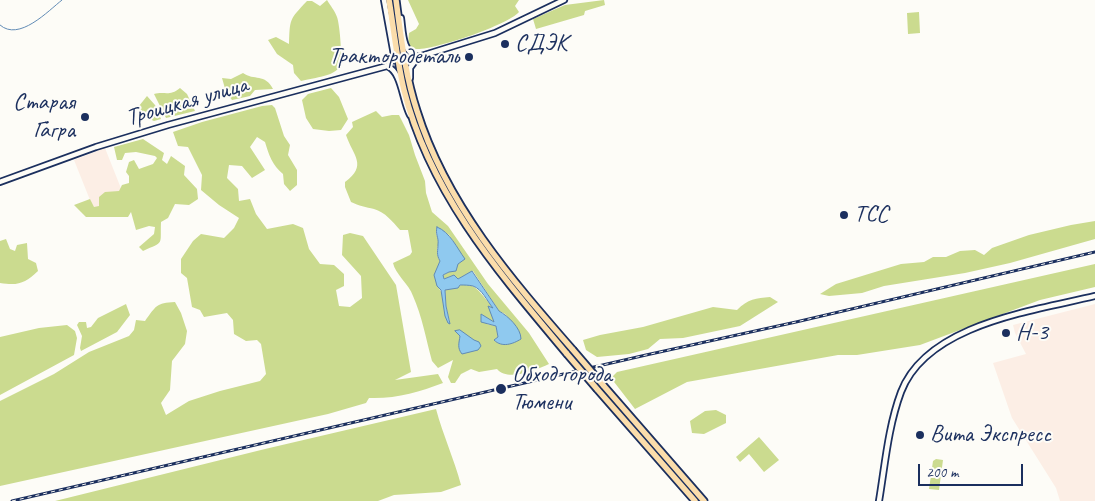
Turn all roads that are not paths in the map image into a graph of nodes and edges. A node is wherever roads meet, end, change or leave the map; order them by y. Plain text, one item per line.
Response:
1 (384, 0) edge
2 (389, 0) edge
3 (396, 0) edge
4 (564, 0) edge
5 (418, 57) junction
6 (387, 66) junction
7 (417, 111) junction
8 (415, 124) junction
9 (0, 182) edge
10 (1095, 296) edge
11 (600, 387) junction
12 (695, 501) edge
13 (704, 501) edge
14 (879, 501) edge

1 - 6 street
2 - 8 highway
3 - 5 street
3 - 7 highway
4 - 5 street
5 - 7 street
6 - 8 street
6 - 9 street, Троицкая улица
7 - 11 highway, bridge
8 - 11 highway, bridge
10 - 14 street
11 - 12 highway
11 - 13 highway

